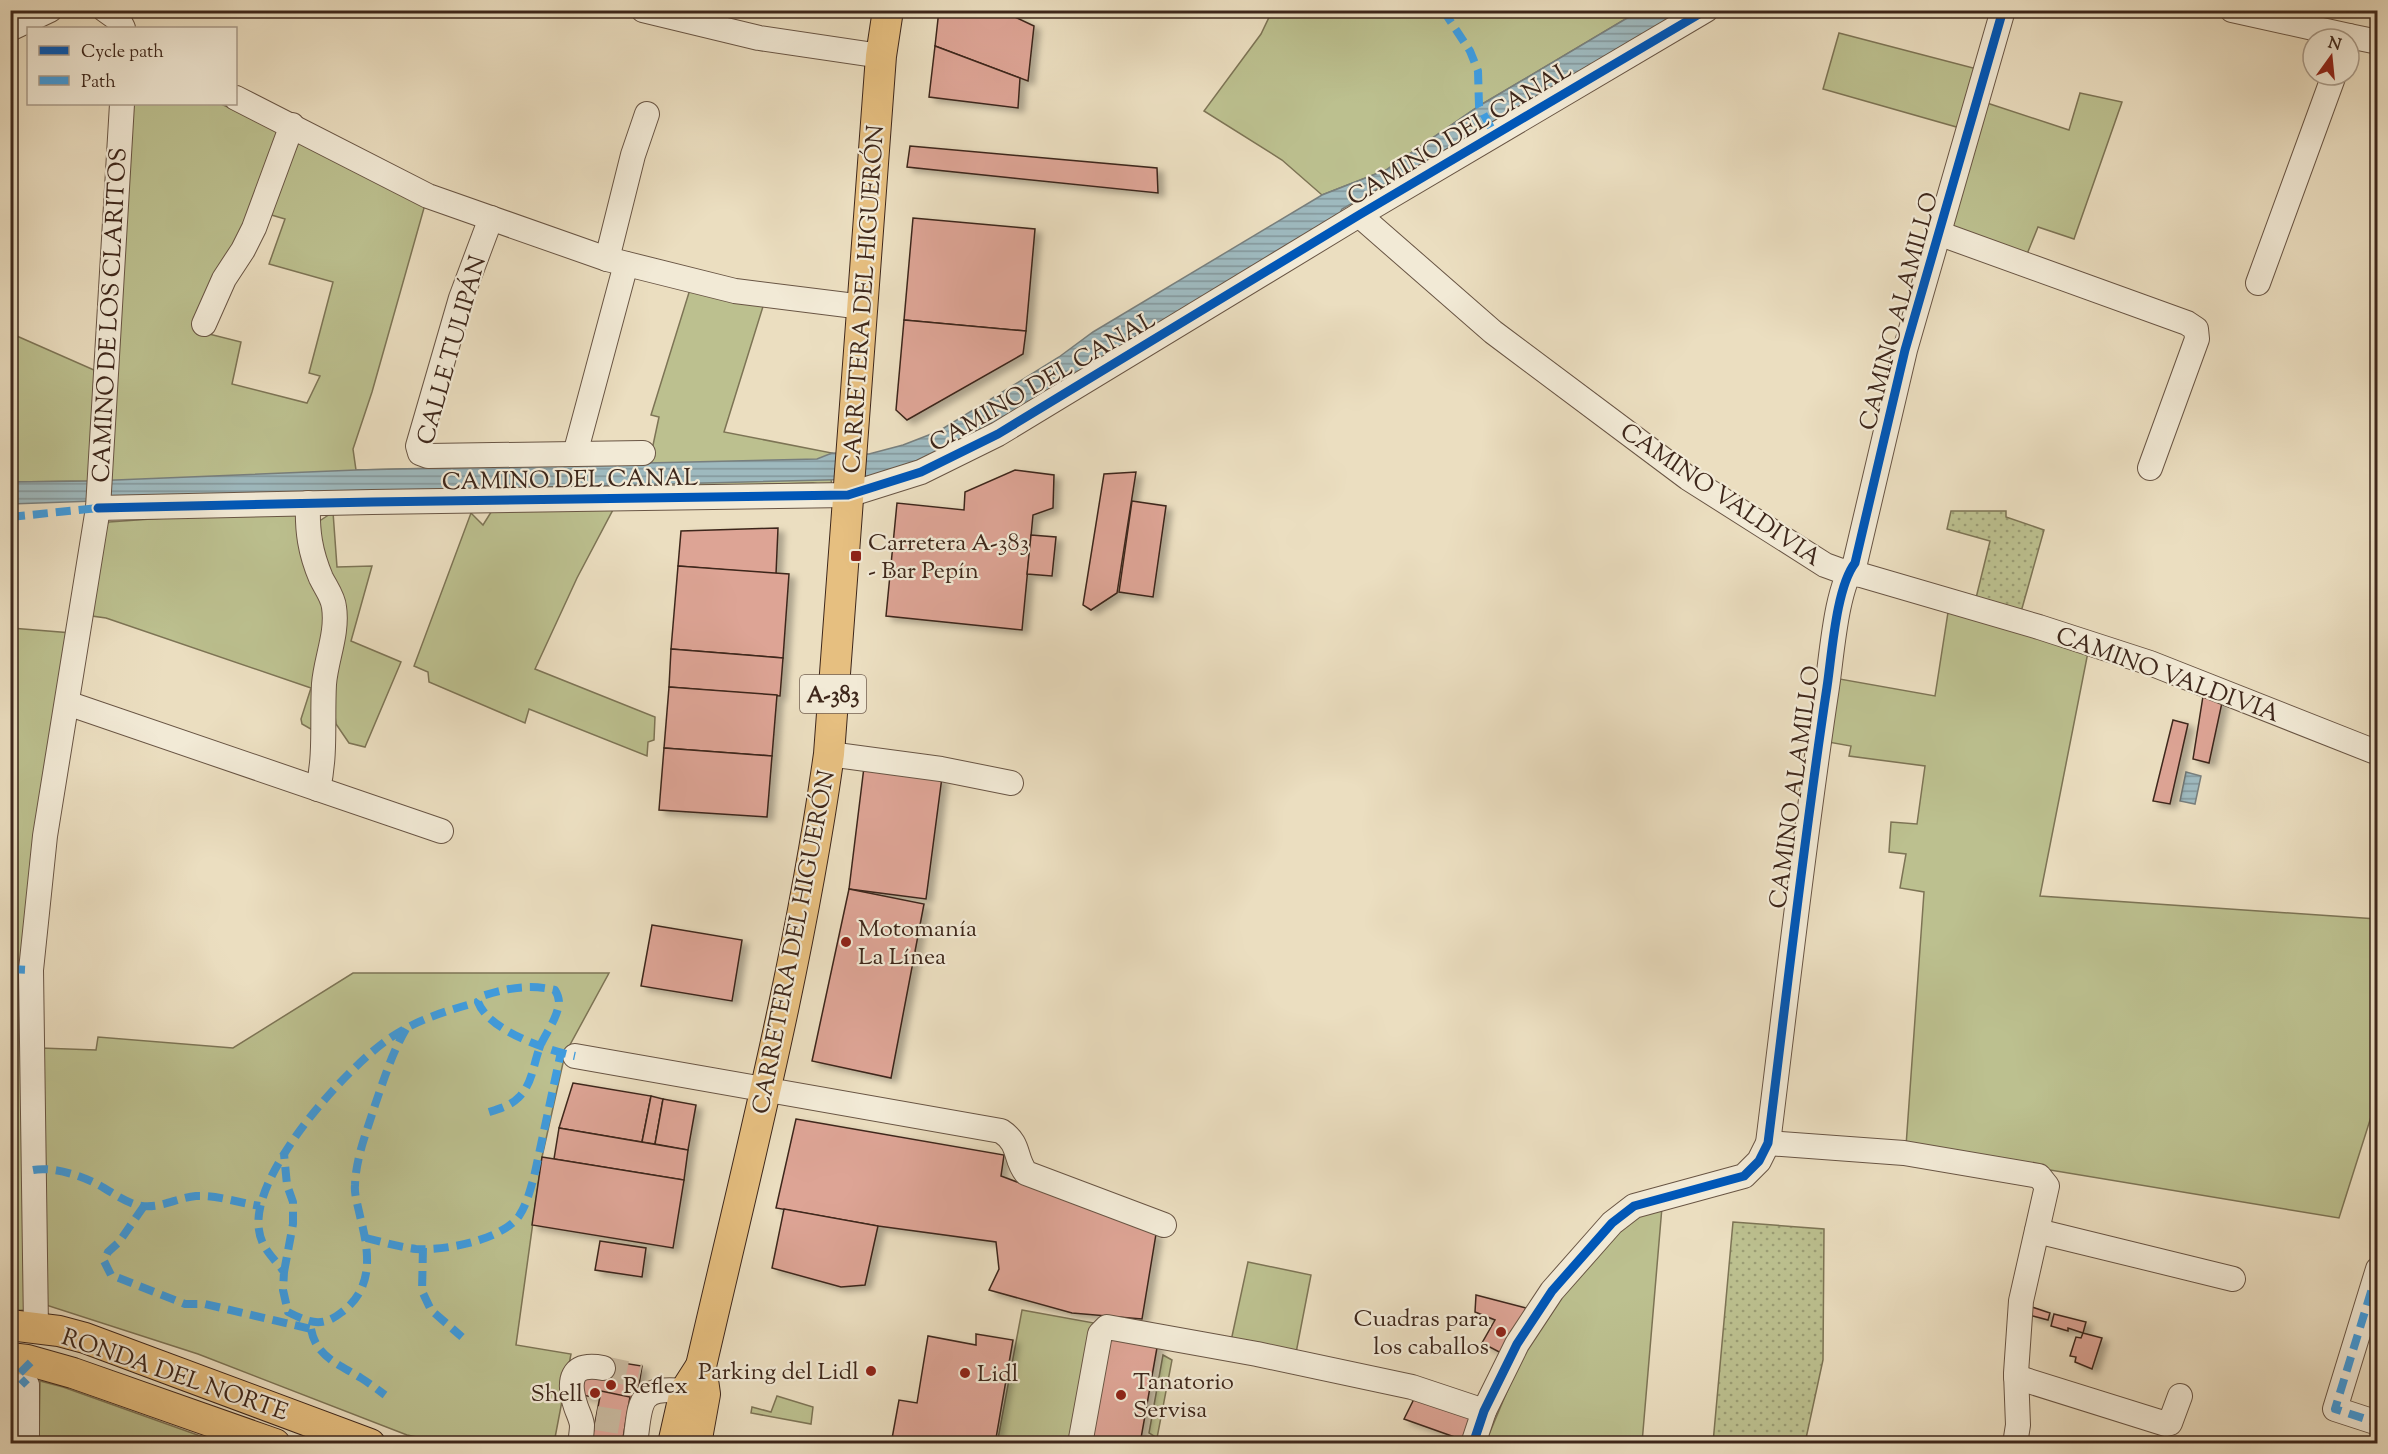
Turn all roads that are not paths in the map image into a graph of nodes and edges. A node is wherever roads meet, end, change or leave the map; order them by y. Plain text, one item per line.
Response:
1 (51, 10) edge
2 (105, 10) edge
3 (643, 10) edge
4 (888, 10) edge
5 (1706, 10) edge
6 (2003, 10) edge
7 (2232, 10) edge
8 (122, 27) edge
9 (2305, 27) edge
10 (10, 29) edge
11 (2361, 39) edge
12 (2378, 42) edge
13 (881, 56) junction
14 (2330, 87) edge
15 (237, 98) edge
16 (122, 105) edge
17 (647, 114) dead end
18 (292, 125) junction
19 (1359, 215) junction
20 (491, 218) junction
21 (1938, 233) junction
22 (617, 261) junction
23 (2258, 282) dead end
24 (863, 307) junction
25 (204, 324) dead end
26 (643, 453) dead end
27 (575, 454) junction
28 (2150, 468) dead end
29 (848, 495) junction
30 (308, 503) junction
31 (98, 508) junction
32 (1847, 573) junction
33 (67, 704) junction
34 (2378, 753) edge
35 (829, 754) junction
36 (1011, 783) dead end
37 (318, 789) junction
38 (441, 831) dead end
39 (575, 1056) dead end
40 (766, 1089) junction
41 (1768, 1143) junction
42 (1164, 1225) dead end
43 (2037, 1231) junction
44 (2378, 1269) edge
45 (2233, 1279) dead end
46 (23, 1326) edge
47 (701, 1366) junction
48 (603, 1368) tunnel mouth
49 (22, 1371) edge
50 (2016, 1377) junction
51 (685, 1390) junction
52 (2180, 1396) dead end
53 (1484, 1411) junction
54 (2378, 1422) edge
55 (633, 1431) edge
56 (27, 1443) edge
57 (275, 1443) edge
58 (370, 1443) edge
59 (579, 1443) edge
60 (673, 1443) edge
61 (696, 1443) edge
62 (1080, 1443) edge
63 (1473, 1443) edge
64 (2014, 1443) edge

1 - 10 street
2 - 8 street
3 - 13 street
4 - 13 main road, CARRETERA DEL HIGUERÓN / A-383
5 - 19 street, CAMINO DEL CANAL
6 - 21 street, CAMINO ALAMILLO
7 - 9 street
11 - 12 street
13 - 24 main road, CARRETERA DEL HIGUERÓN / A-383
14 - 23 street
15 - 18 street
16 - 31 street, CAMINO DE LOS CLARITOS
17 - 22 street
18 - 20 street
18 - 25 street
19 - 29 street, CAMINO DEL CANAL
19 - 32 street, CAMINO VALDIVIA
20 - 22 street
20 - 27 street, CALLE TULIPÁN
21 - 28 street
21 - 32 street, CAMINO ALAMILLO
22 - 24 street
22 - 27 street
24 - 29 main road, CARRETERA DEL HIGUERÓN / A-383
26 - 27 street
29 - 30 street, CAMINO DEL CANAL
29 - 35 main road, CARRETERA DEL HIGUERÓN / A-383
30 - 31 street, CAMINO DEL CANAL
30 - 37 street
31 - 33 street, CAMINO DE LOS CLARITOS
32 - 34 street, CAMINO VALDIVIA
32 - 41 street, CAMINO ALAMILLO
33 - 37 street
33 - 46 street, CAMINO DE LOS CLARITOS
35 - 36 street
35 - 40 main road, CARRETERA DEL HIGUERÓN / A-383
37 - 38 street
39 - 40 street
40 - 42 street
40 - 47 main road, CARRETERA DEL HIGUERÓN / A-383
41 - 43 street
41 - 53 street, CAMINO ALAMILLO
43 - 45 street
43 - 50 street
44 - 54 street
46 - 58 main road, RONDA DEL NORTE
47 - 51 main road, A-383
47 - 61 main road, A-383
48 - 59 street
49 - 56 street
49 - 57 main road, RONDA DEL NORTE
50 - 52 street
50 - 64 street
51 - 55 street
51 - 60 main road, A-383
53 - 62 street
53 - 63 street, CAMINO ALAMILLO

